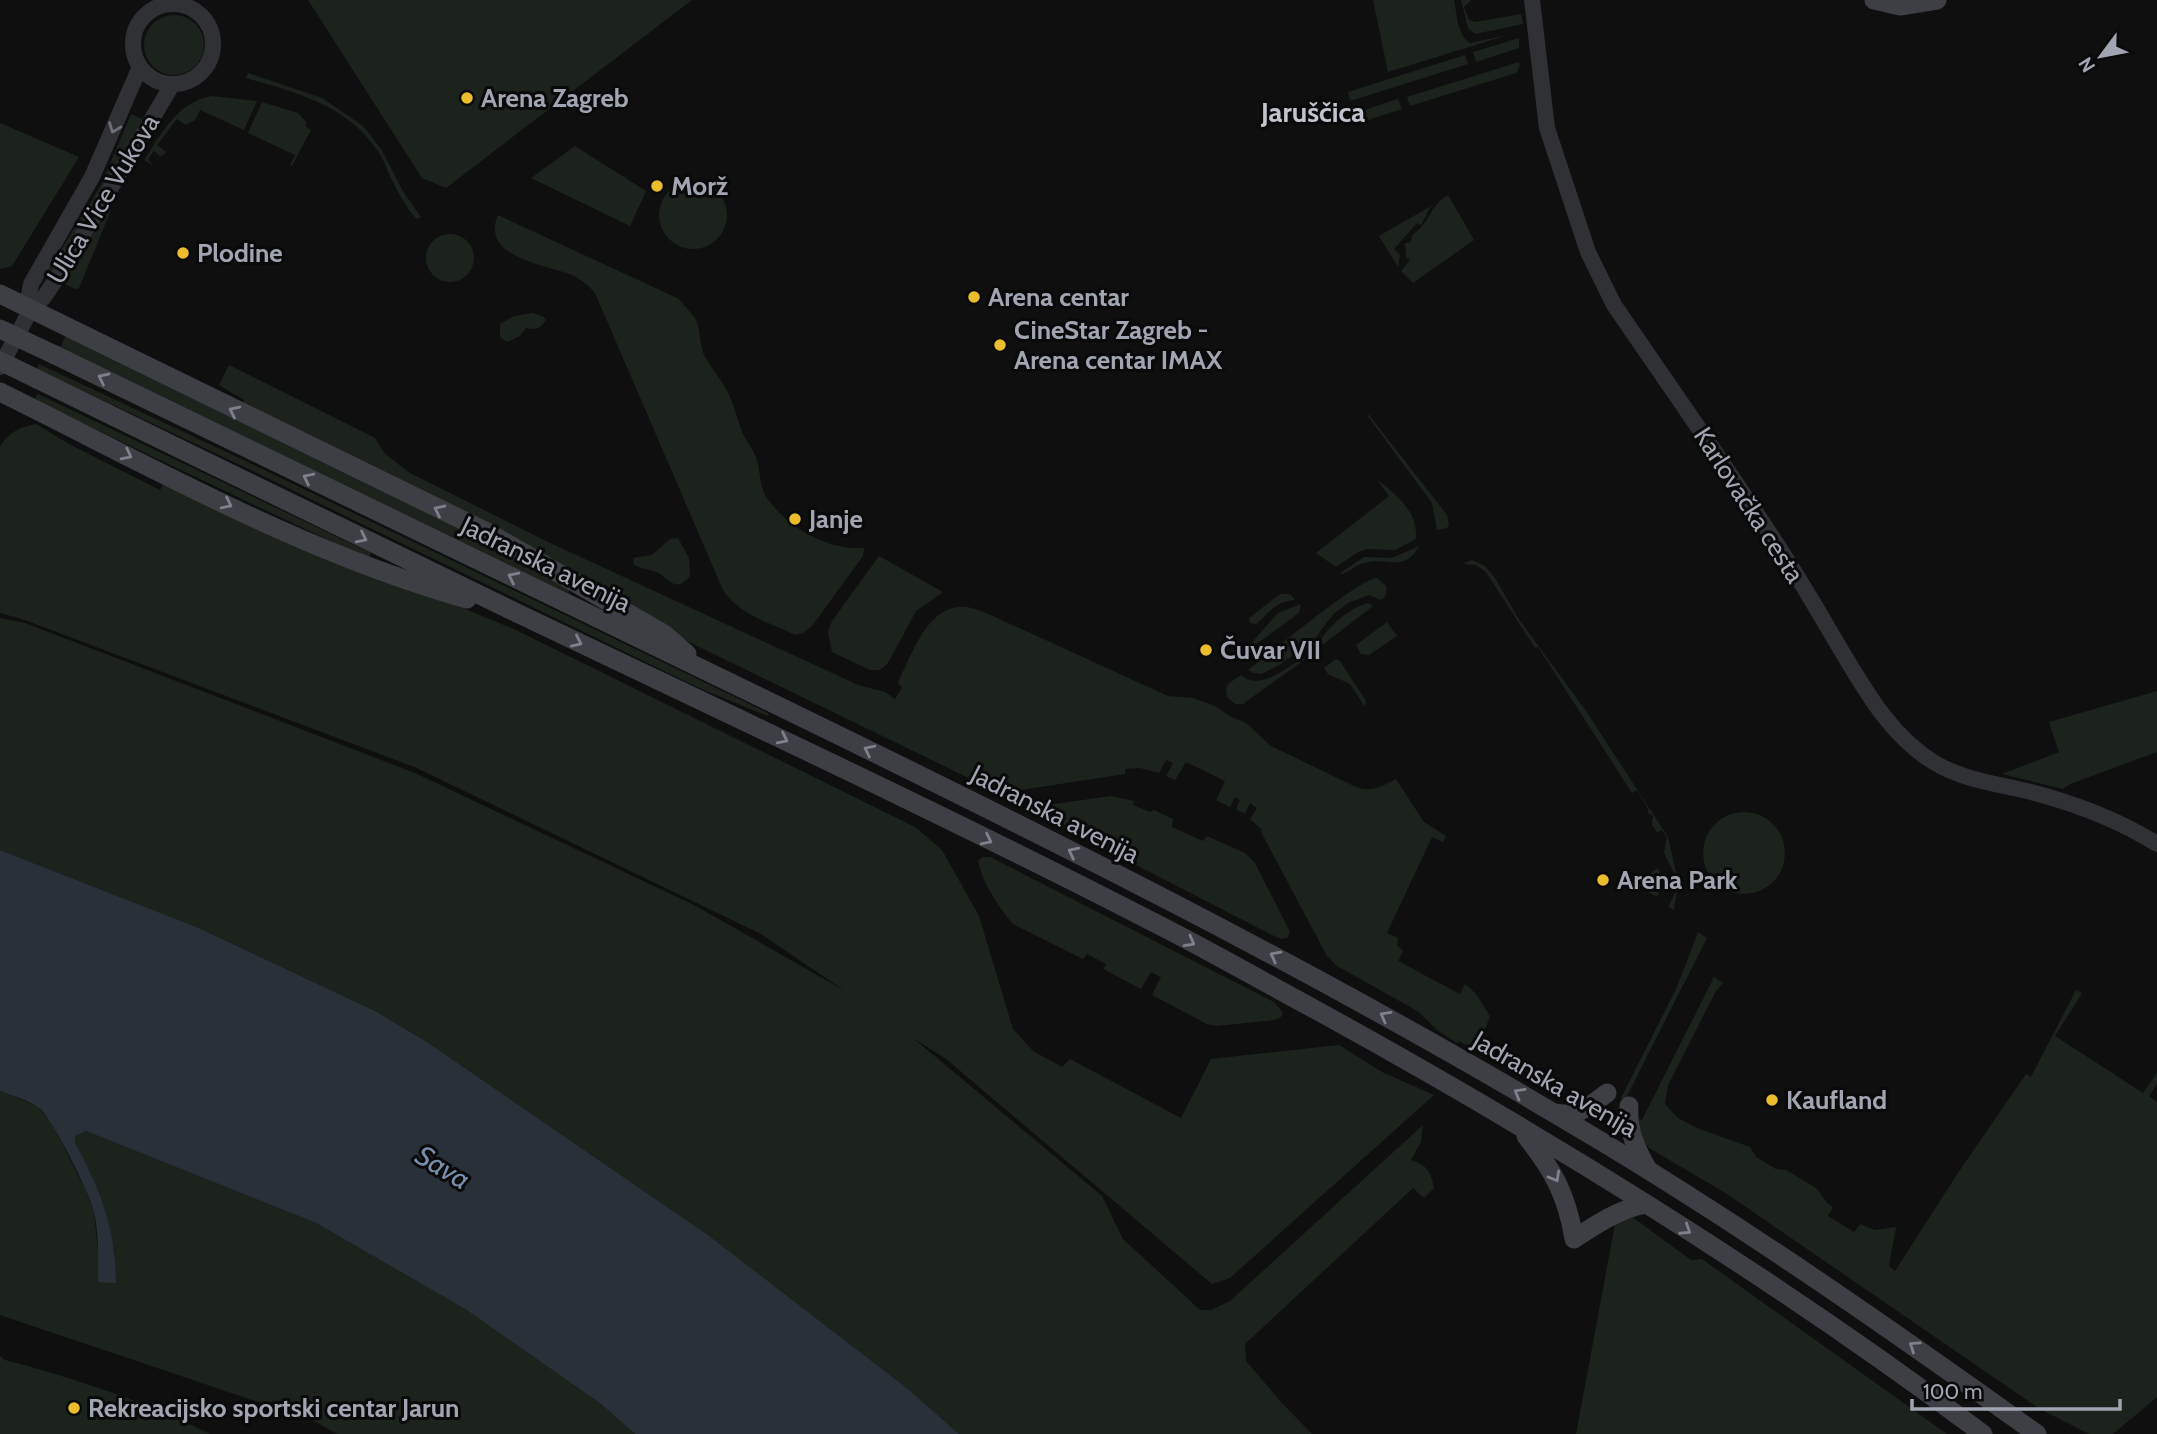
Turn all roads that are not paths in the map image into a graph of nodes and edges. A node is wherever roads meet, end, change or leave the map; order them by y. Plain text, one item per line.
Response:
1 (1532, 0) edge
2 (1874, 0) edge
3 (1937, 0) edge
4 (155, 4) edge
5 (193, 5) edge
6 (140, 67) junction
7 (172, 85) junction
8 (0, 294) edge
9 (30, 311) junction
10 (0, 329) edge
11 (0, 361) edge
12 (0, 367) edge
13 (0, 392) edge
14 (516, 612) junction
15 (706, 671) junction
16 (2157, 844) edge
17 (1607, 1093) dead end
18 (1629, 1106) dead end
19 (1553, 1113) junction
20 (1517, 1124) junction
21 (1648, 1169) junction
22 (1646, 1204) junction
23 (1983, 1434) edge
24 (2037, 1434) edge

1 - 16 street, Karlovačka cesta
2 - 3 main road
4 - 5 street
4 - 6 street
5 - 7 street
6 - 7 street
6 -> 9 street, Ulica Vice Vukova
7 - 9 street, Ulica Vice Vukova
8 - 9 main road
9 - 12 street, Ulica Vice Vukova
15 -> 9 main road
15 -> 10 main road, Jadranska avenija, bridge
11 -> 14 main road, Jadranska avenija, bridge
13 -> 14 main road
14 -> 20 main road, Jadranska avenija
19 -> 15 main road, Jadranska avenija
17 - 19 main road
18 - 21 main road
19 - 21 main road, Jadranska avenija
20 - 22 main road, Jadranska avenija
20 -> 22 main road
24 -> 21 main road, Jadranska avenija
22 -> 23 main road, Jadranska avenija

